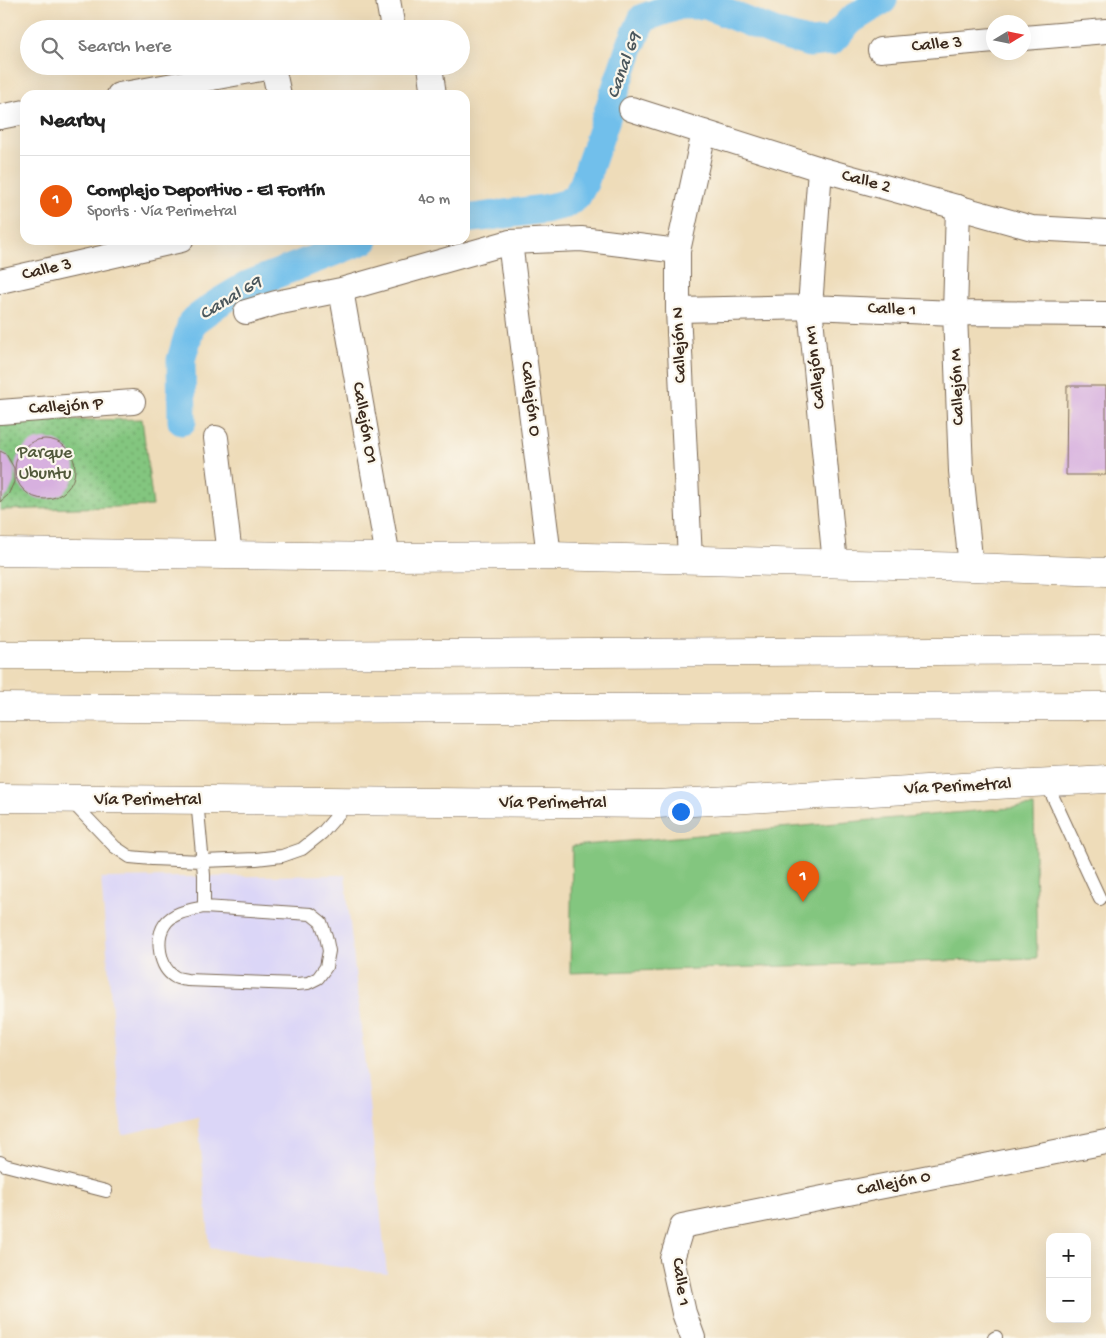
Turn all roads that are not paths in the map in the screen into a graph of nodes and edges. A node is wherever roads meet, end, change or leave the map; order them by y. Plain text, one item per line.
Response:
1 (388, 0) edge
2 (391, 20) edge
3 (1106, 31) edge
4 (1031, 37) edge
5 (986, 41) edge
6 (880, 50) dead end
7 (230, 75) edge
8 (276, 75) edge
9 (431, 75) edge
10 (147, 90) edge
11 (278, 90) edge
12 (433, 90) edge
13 (631, 109) dead end
14 (20, 113) edge
15 (0, 116) edge
16 (704, 132) junction
17 (820, 169) junction
18 (958, 207) junction
19 (1106, 232) edge
20 (510, 242) junction
21 (159, 245) edge
22 (678, 251) junction
23 (0, 281) edge
24 (340, 290) junction
25 (810, 307) junction
26 (678, 310) junction
27 (246, 312) dead end
28 (955, 313) junction
29 (1106, 314) edge
30 (133, 402) dead end
31 (0, 412) edge
32 (216, 438) dead end
33 (0, 552) edge
34 (230, 555) junction
35 (388, 556) junction
36 (549, 556) junction
37 (690, 559) junction
38 (835, 564) junction
39 (971, 567) junction
40 (1106, 572) edge
41 (1106, 650) edge
42 (0, 655) edge
43 (1106, 706) edge
44 (0, 707) edge
45 (1106, 779) edge
46 (1046, 782) junction
47 (0, 798) edge
48 (70, 799) junction
49 (197, 800) junction
50 (349, 801) junction
51 (202, 861) junction
52 (1100, 899) dead end
53 (204, 907) junction
54 (1106, 1142) edge
55 (0, 1162) edge
56 (106, 1191) dead end
57 (682, 1226) joint
58 (693, 1338) edge

1 - 2 street
3 - 4 street
5 - 6 street, Calle 3
7 - 10 street
8 - 11 street
9 - 12 street
13 - 16 street, Calle 2
14 - 15 street
16 - 17 street, Calle 2
16 - 22 street, Callejón N
17 - 18 street, Calle 2
17 - 25 street, Callejón M1
18 - 19 street, Calle 2
18 - 28 street, Callejón M
20 - 22 street
20 - 24 street
20 - 36 street, Callejón O
21 - 23 street, Calle 3
22 - 26 street, Callejón N
24 - 27 street
24 - 35 street, Callejón O1
25 - 26 street, Calle 1
25 - 28 street, Calle 1
25 - 38 street, Callejón M1
26 - 37 street, Callejón N
28 - 29 street, Calle 1
28 - 39 street, Callejón M
30 - 31 street, Callejón P
32 - 34 street
33 - 34 main road
34 - 35 main road
35 - 36 main road
36 - 37 main road
37 - 38 main road
38 - 39 main road
39 - 40 main road
41 - 42 main road
43 - 44 main road
45 - 46 main road, Vía Perimetral
46 - 50 main road, Vía Perimetral
46 - 52 lane
47 - 48 main road, Vía Perimetral
48 - 49 main road, Vía Perimetral
48 - 51 lane
49 - 50 main road, Vía Perimetral
49 - 51 lane
50 - 51 lane
51 - 53 lane
53 - 53 lane
54 - 57 street, Callejón 0
55 - 56 lane
57 - 58 street, Calle 1

